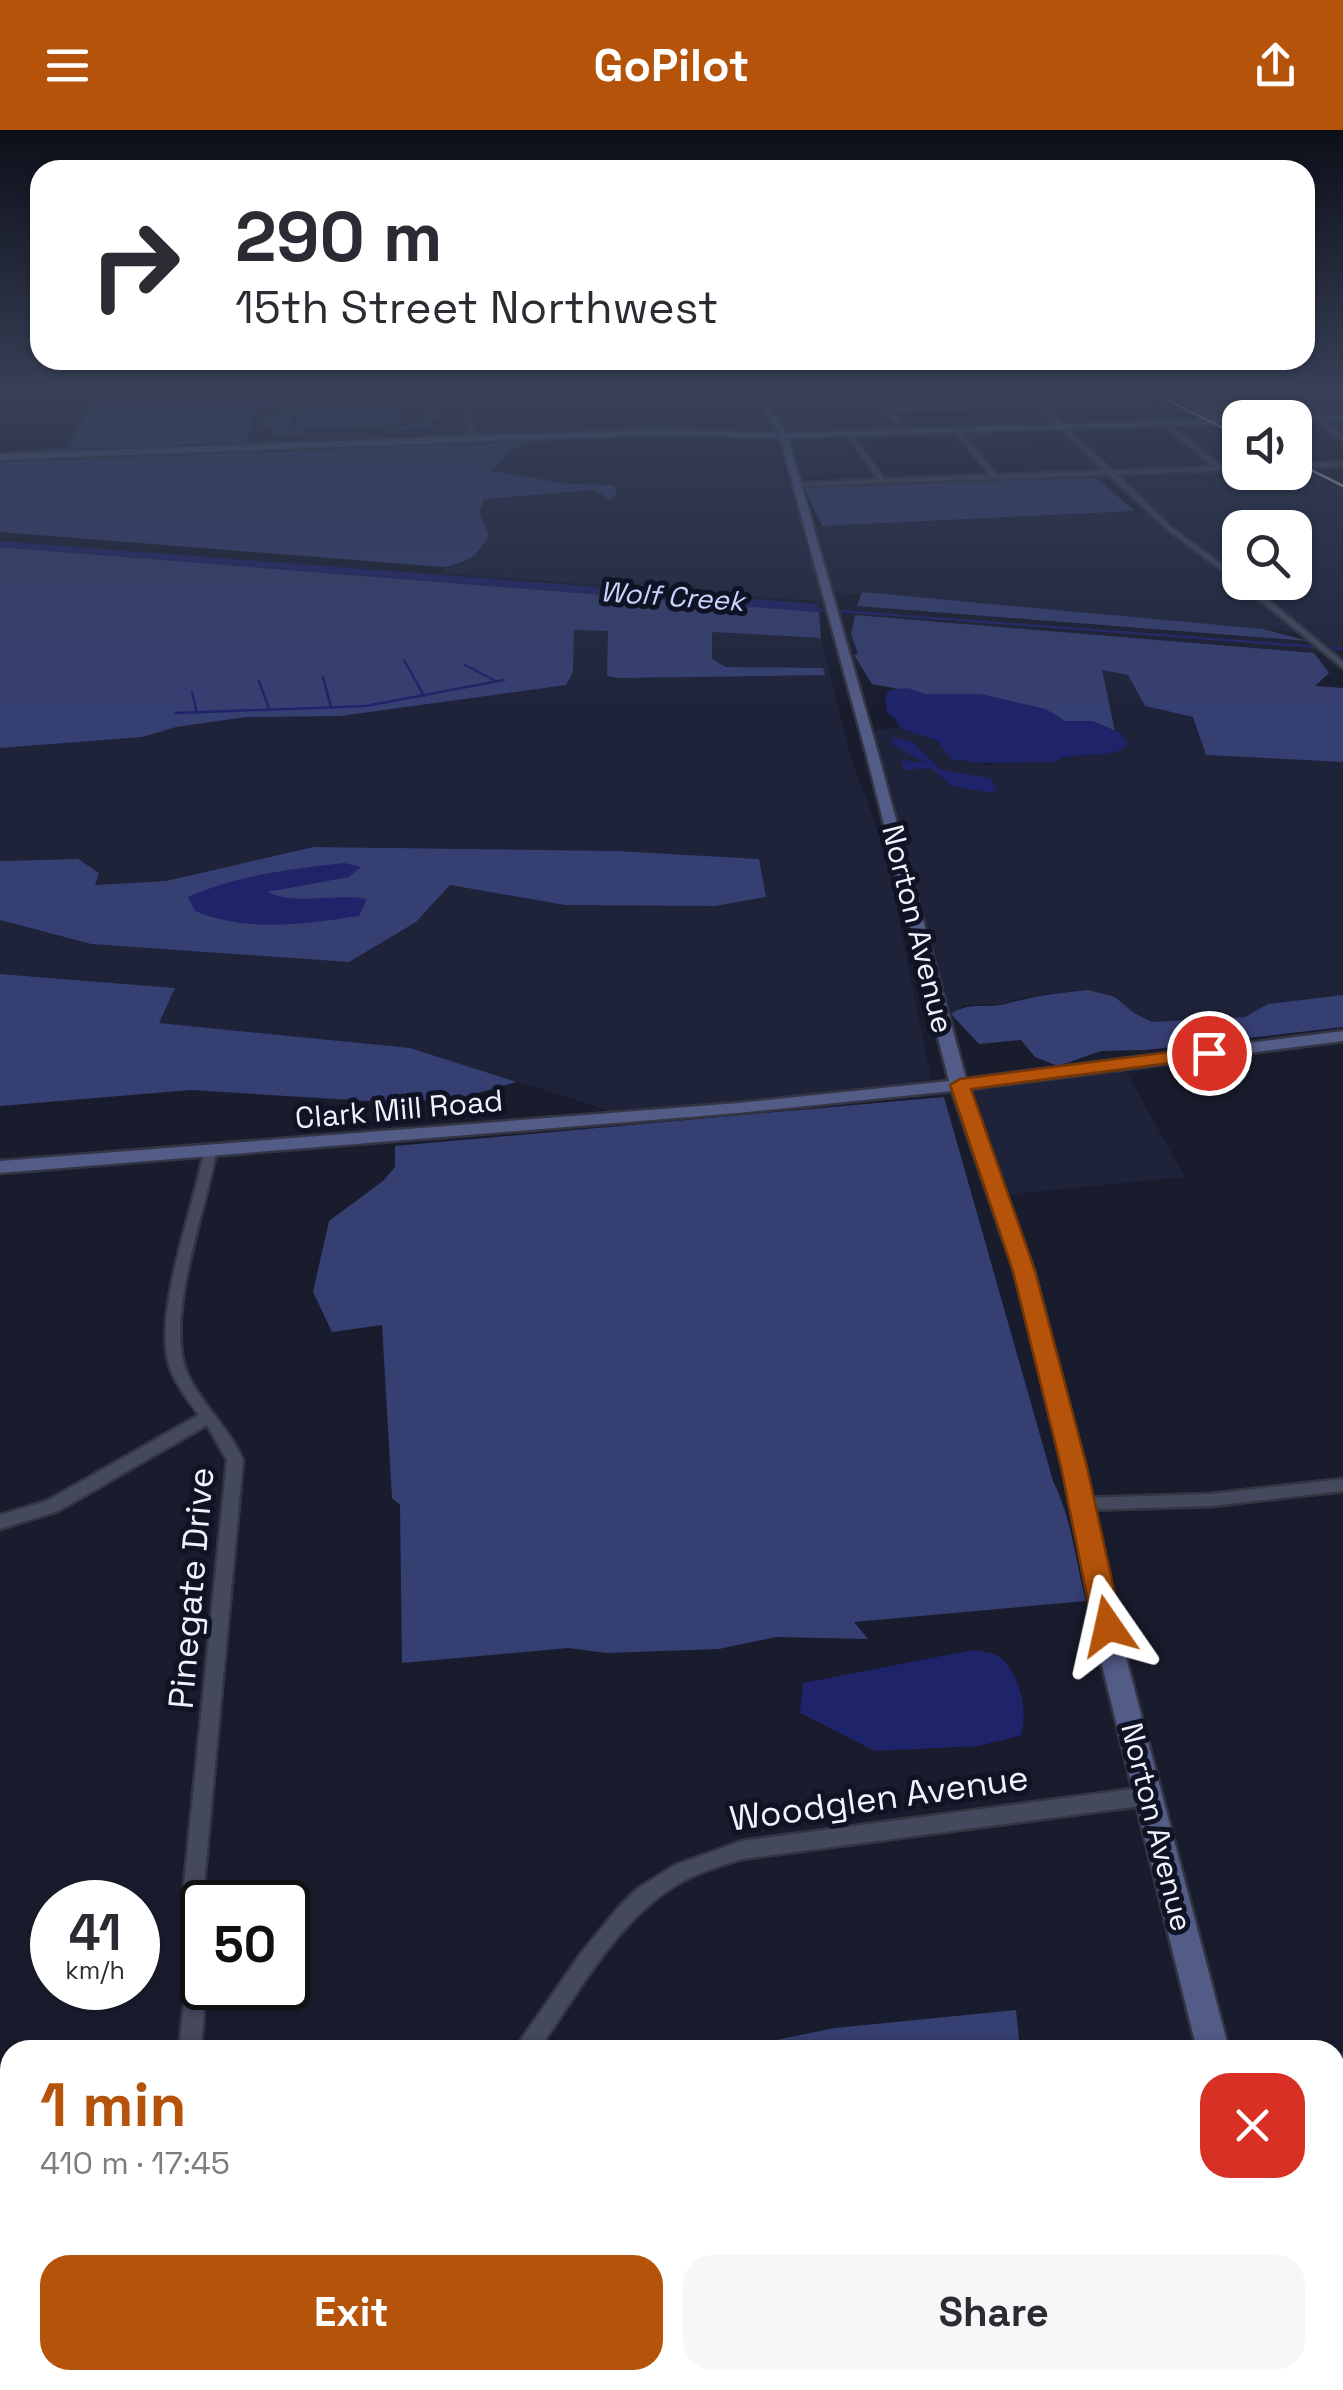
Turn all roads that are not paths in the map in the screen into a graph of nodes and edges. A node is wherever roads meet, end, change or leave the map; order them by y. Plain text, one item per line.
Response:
1 (801, 499) edge
2 (1139, 499) edge
3 (1222, 568) edge
4 (1264, 600) edge
5 (1343, 666) edge
6 (1343, 1036) edge
7 (960, 1085) junction
8 (210, 1152) junction
9 (0, 1168) edge
10 (209, 1417) junction
11 (1343, 1485) edge
12 (1082, 1504) junction
13 (0, 1522) edge
14 (1148, 1796) junction
15 (191, 2040) edge
16 (533, 2040) edge
17 (1210, 2040) edge

1 - 7 main road, Norton Avenue
2 - 3 street
4 - 5 street
6 - 7 main road, Clark Mill Road
7 - 8 main road, Clark Mill Road
7 - 12 main road, Norton Avenue
8 - 9 main road, Clark Mill Road
8 - 10 street, Pinegate Drive
10 - 13 street
10 - 15 street, Pinegate Drive
11 - 12 street
12 - 14 main road, Norton Avenue
14 - 16 street, Woodglen Avenue
14 - 17 main road, Norton Avenue

